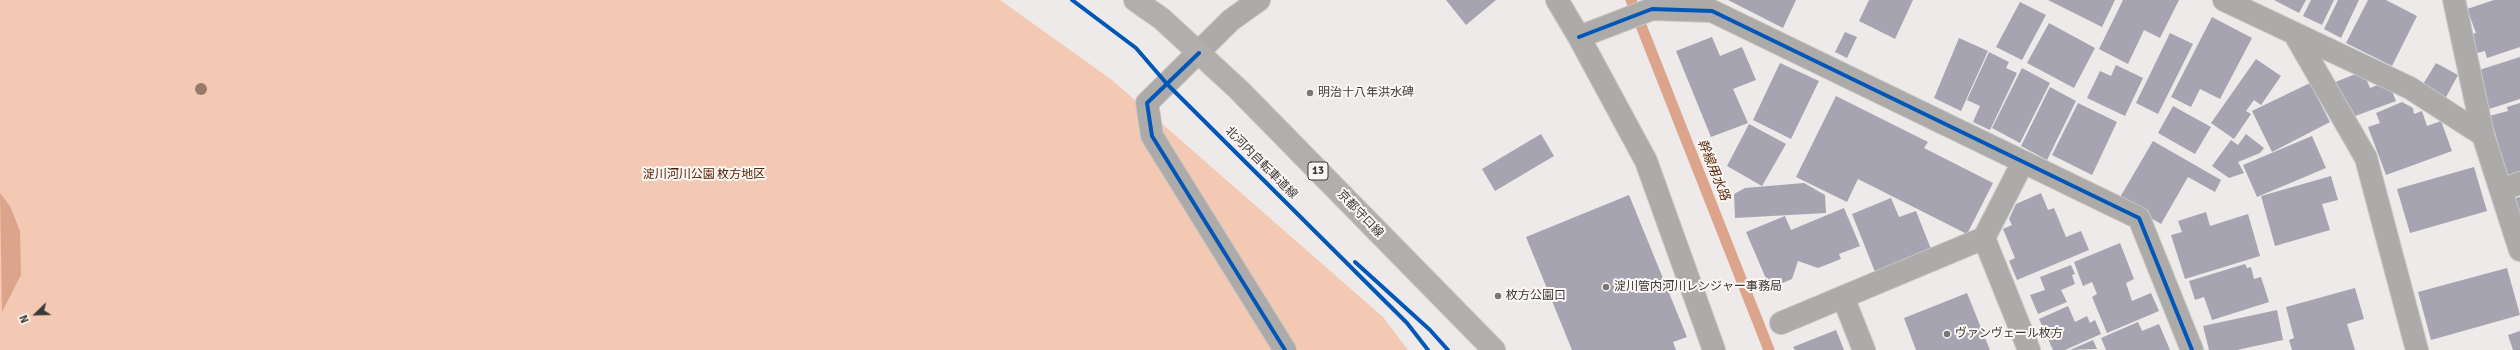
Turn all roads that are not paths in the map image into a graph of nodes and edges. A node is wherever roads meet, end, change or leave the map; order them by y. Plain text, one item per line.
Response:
1 (1136, 0) edge
2 (1259, 0) edge
3 (1557, 0) edge
4 (2224, 0) edge
5 (2454, 0) edge
6 (2294, 33) junction
7 (1579, 37) junction
8 (1200, 53) junction
9 (2483, 136) junction
10 (2023, 162) junction
11 (2511, 186) edge
12 (1984, 238) junction
13 (2520, 250) edge
14 (1843, 297) junction
15 (1781, 323) dead end
16 (1285, 350) edge
17 (1494, 350) edge
18 (1714, 350) edge
19 (1864, 350) edge
20 (2029, 350) edge
21 (2192, 350) edge
22 (2417, 350) edge

1 - 8 main road, 京都守口線 / 13
2 - 8 street
3 - 7 street
4 - 6 street
5 - 9 street
6 - 9 street
6 - 22 street
7 - 10 street
7 - 18 street
8 - 16 street
8 - 17 main road, 京都守口線 / 13
9 - 11 street
10 - 12 street
10 - 21 street
11 - 13 street
12 - 14 street
12 - 20 street
14 - 15 street
14 - 19 street

